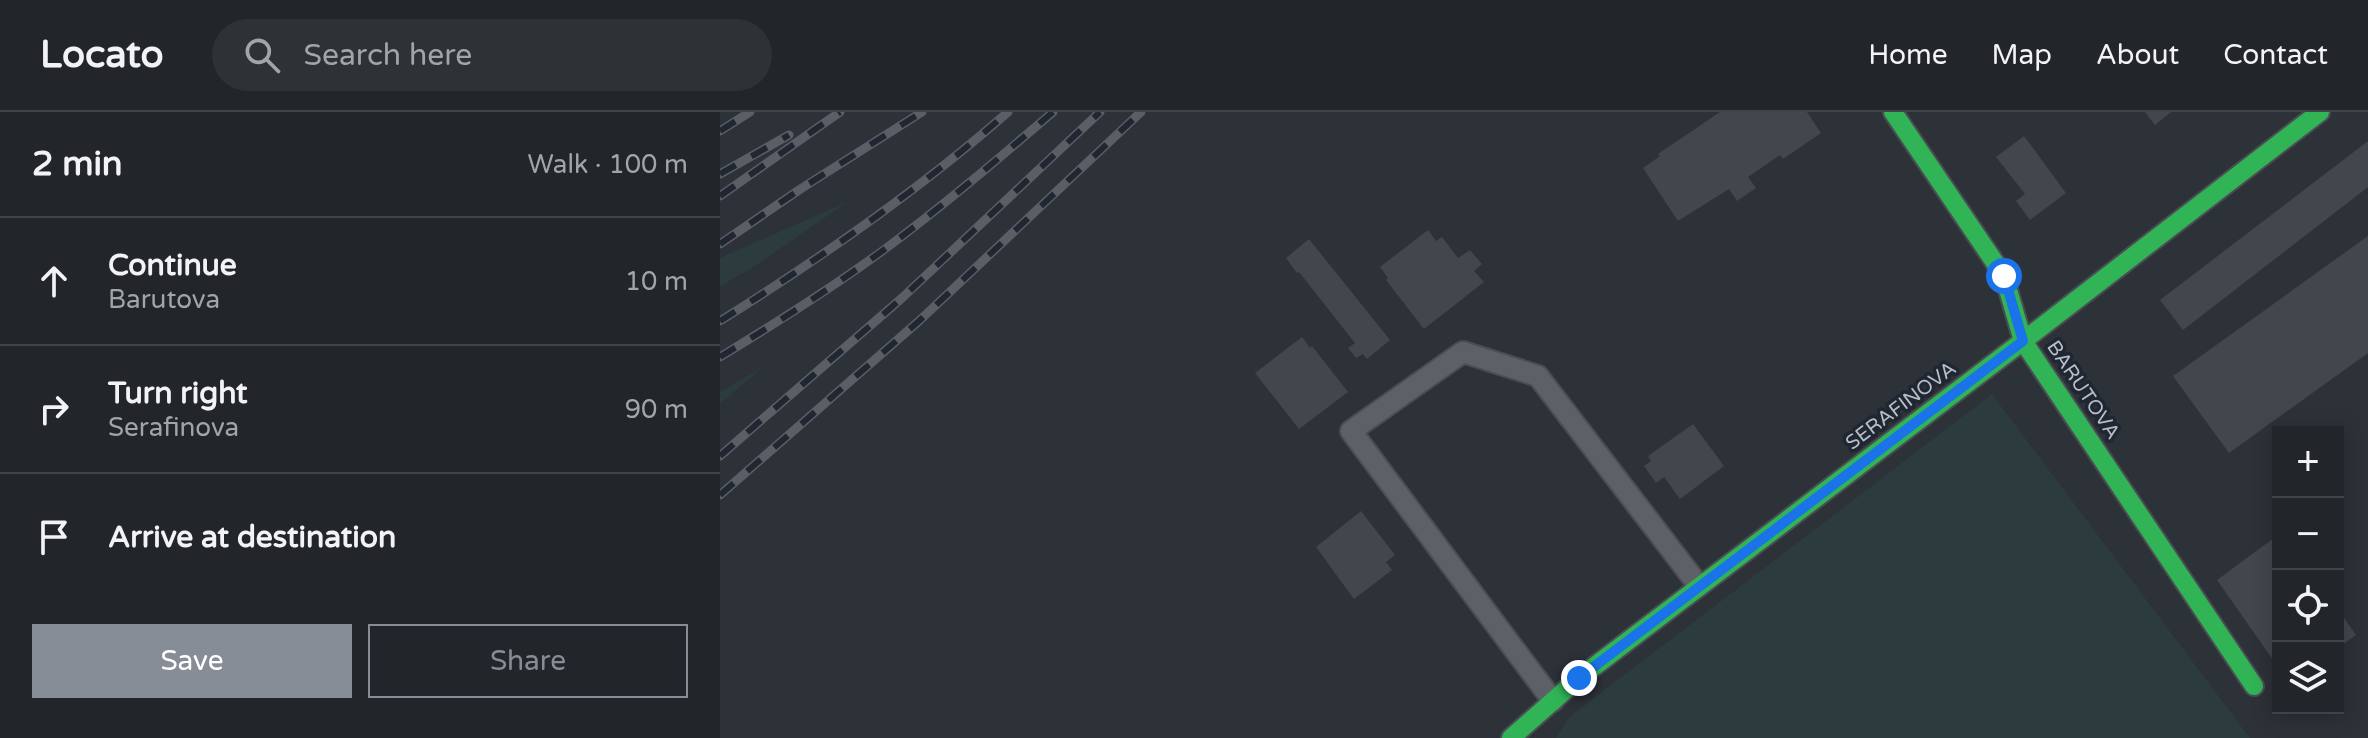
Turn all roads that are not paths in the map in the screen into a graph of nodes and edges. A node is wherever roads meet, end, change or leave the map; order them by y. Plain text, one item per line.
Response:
1 (1893, 112) edge
2 (2320, 112) edge
3 (2023, 341) junction
4 (1699, 586) junction
5 (2254, 686) dead end
6 (1553, 701) junction
7 (1511, 738) edge

1 - 3 street, BARUTOVA
2 - 3 street, SERAFINOVA
3 - 4 street, SERAFINOVA
3 - 5 street, BARUTOVA
4 - 6 street, SERAFINOVA
4 - 6 lane
6 - 7 street, SERAFINOVA

